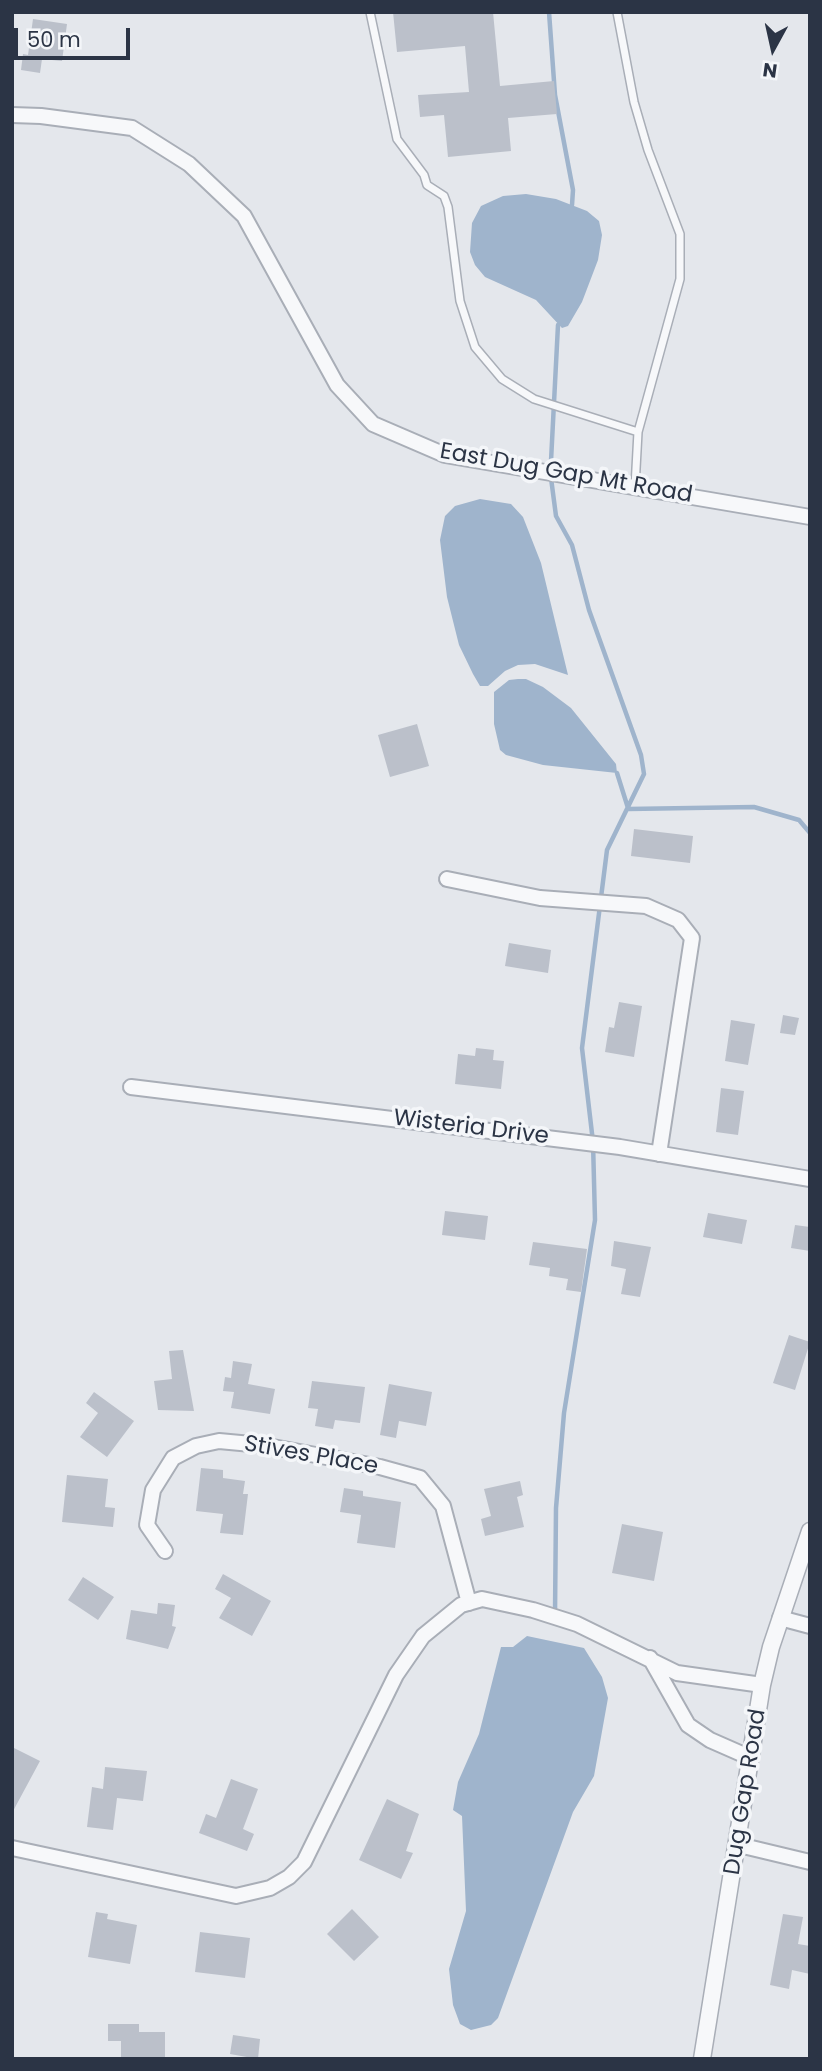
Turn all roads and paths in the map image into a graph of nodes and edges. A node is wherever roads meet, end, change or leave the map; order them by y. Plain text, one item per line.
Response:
1 (370, 12) edge
2 (617, 12) edge
3 (12, 115) edge
4 (638, 432) junction
5 (635, 487) junction
6 (810, 517) edge
7 (447, 879) dead end
8 (131, 1087) dead end
9 (659, 1154) junction
10 (810, 1179) edge
11 (810, 1531) edge
12 (166, 1551) dead end
13 (469, 1603) junction
14 (780, 1618) junction
15 (810, 1626) edge
16 (649, 1658) junction
17 (762, 1685) junction
18 (751, 1758) junction
19 (739, 1845) junction
20 (12, 1848) edge
21 (810, 1862) edge
22 (702, 2059) edge

1 - 4 lane
2 - 4 lane
3 - 5 street, East Dug Gap Mt Road
4 - 5 lane
5 - 6 street, East Dug Gap Mt Road
7 - 9 street
8 - 9 street, Wisteria Drive
9 - 10 street, Wisteria Drive
11 - 14 street, Dug Gap Road
12 - 13 street, Stives Place
13 - 16 street
13 - 20 street
14 - 15 street
14 - 17 street, Dug Gap Road
16 - 17 street
16 - 18 street
17 - 18 street, Dug Gap Road
18 - 19 street, Dug Gap Road
19 - 21 street
19 - 22 street, Dug Gap Road

